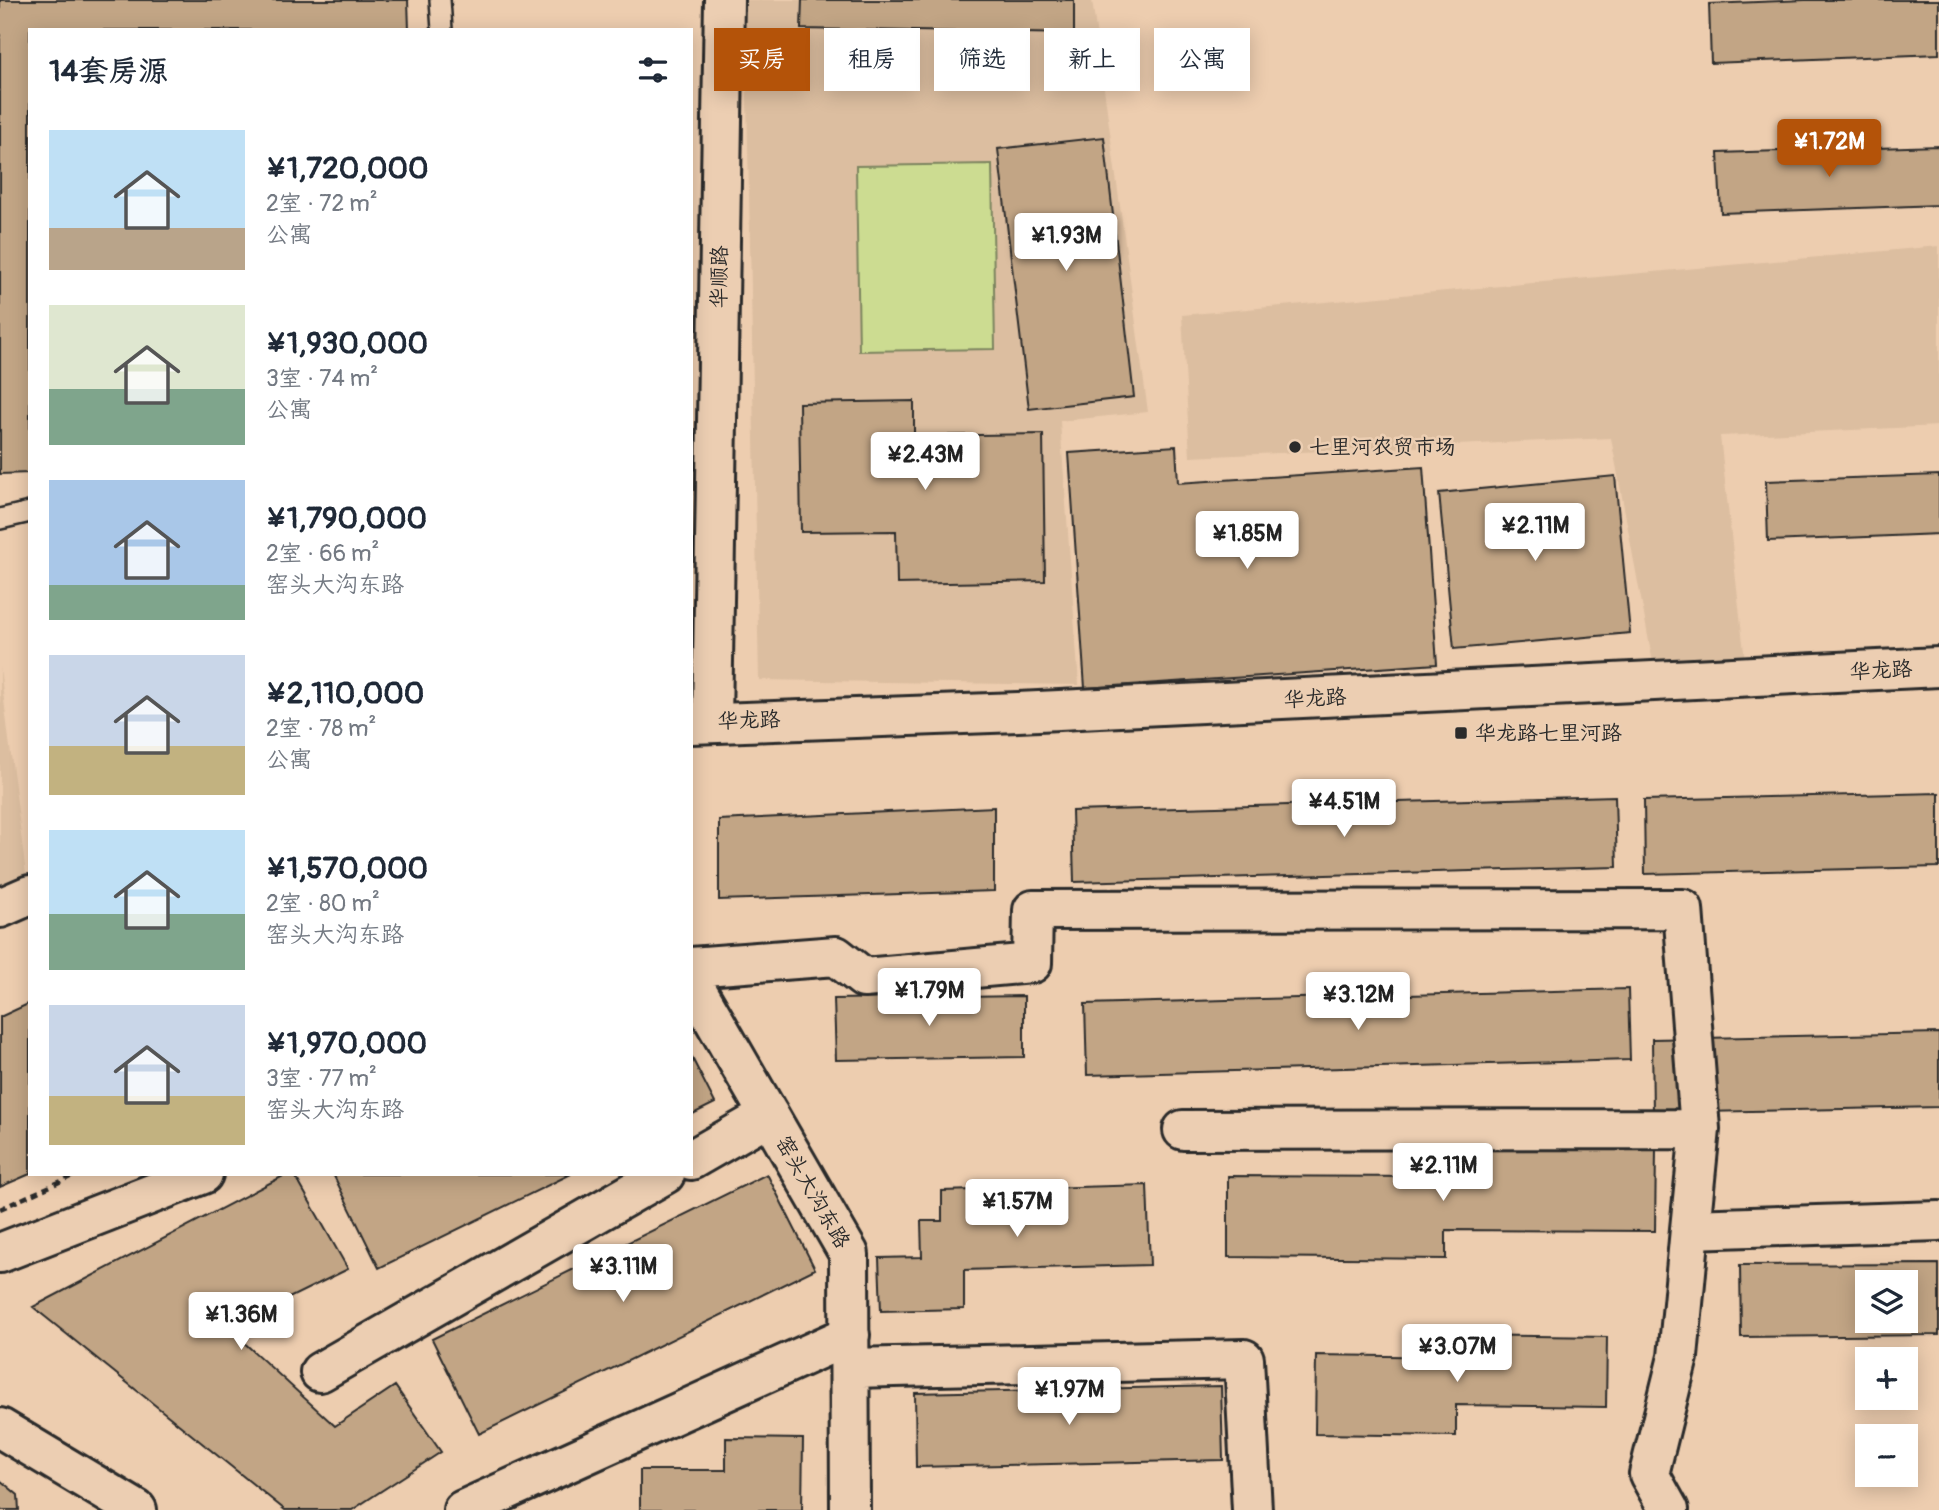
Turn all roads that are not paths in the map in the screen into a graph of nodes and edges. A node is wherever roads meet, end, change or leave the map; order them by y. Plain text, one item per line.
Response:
1 (440, 0) edge
2 (724, 0) edge
3 (442, 28) edge
4 (28, 512) edge
5 (0, 519) edge
6 (1939, 667) edge
7 (701, 722) edge
8 (28, 896) edge
9 (0, 908) edge
10 (693, 967) edge
11 (693, 983) edge
12 (769, 1115) junction
13 (1700, 1129) junction
14 (1183, 1130) dead end
15 (693, 1159) edge
16 (198, 1176) edge
17 (663, 1176) edge
18 (1939, 1221) edge
19 (1690, 1229) junction
20 (0, 1253) edge
21 (850, 1351) junction
22 (320, 1372) dead end
23 (0, 1428) edge
24 (137, 1510) edge
25 (463, 1510) edge
26 (850, 1510) edge
27 (1252, 1510) edge
28 (1669, 1510) edge

1 - 3 lane
2 - 7 street, 华顺路
4 - 5 lane
6 - 7 street, 华龙路
8 - 9 street
10 - 13 street
11 - 12 street, 窑头大沟东路
12 - 15 street
12 - 21 street, 窑头大沟东路
13 - 14 street
13 - 19 street
16 - 20 street
17 - 22 street
18 - 19 street
19 - 28 street
21 - 25 street
21 - 26 street, 窑头大沟东路
21 - 27 street
23 - 24 street

